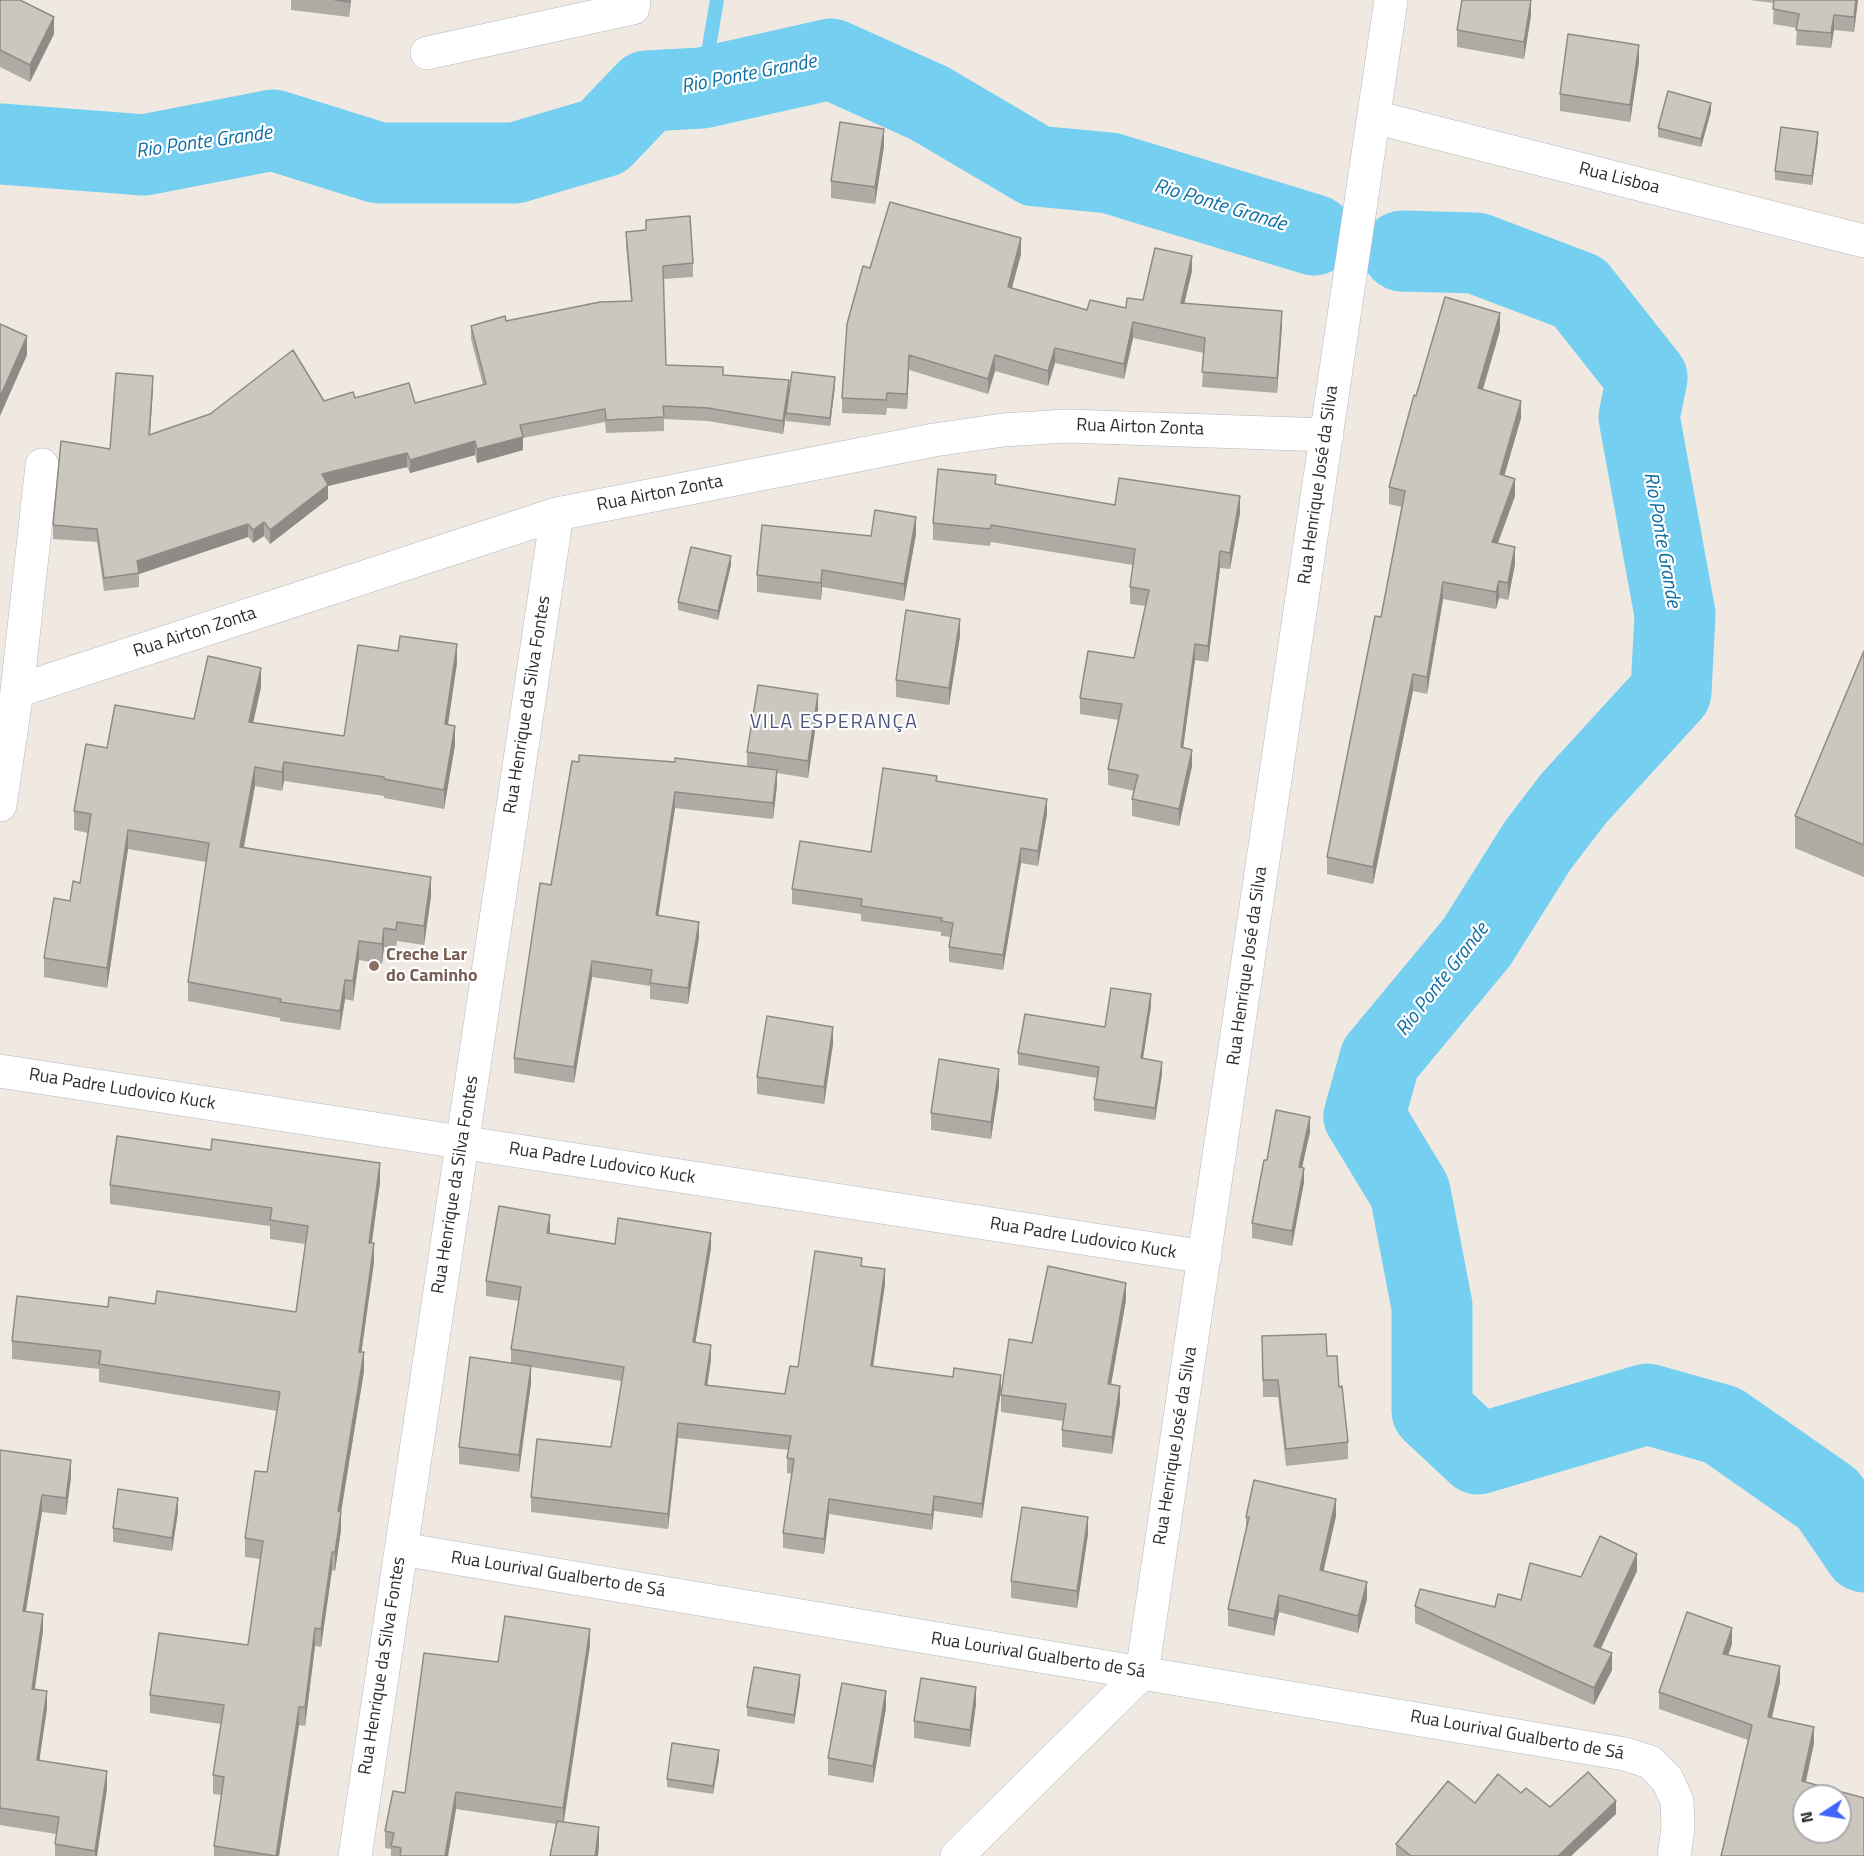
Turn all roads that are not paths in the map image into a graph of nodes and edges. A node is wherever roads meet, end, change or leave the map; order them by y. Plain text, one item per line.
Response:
1 (1391, 0) edge
2 (634, 4) edge
3 (427, 53) dead end
4 (1374, 117) junction
5 (1864, 241) edge
6 (1327, 435) junction
7 (42, 465) dead end
8 (557, 514) junction
9 (17, 691) junction
10 (0, 805) edge
11 (0, 1071) edge
12 (462, 1143) junction
13 (1204, 1257) junction
14 (401, 1549) junction
15 (1142, 1673) junction
16 (355, 1856) edge
17 (957, 1856) edge
18 (1674, 1856) edge

1 - 4 street, Rua Henrique José da Silva
2 - 3 street
4 - 5 street, Rua Lisboa
4 - 6 street, Rua Henrique José da Silva
6 - 8 street, Rua Airton Zonta
6 - 13 street, Rua Henrique José da Silva
7 - 9 street
8 - 9 street, Rua Airton Zonta
8 - 12 street, Rua Henrique da Silva Fontes
9 - 10 street
11 - 12 street, Rua Padre Ludovico Kuck
12 - 13 street, Rua Padre Ludovico Kuck
12 - 14 street, Rua Henrique da Silva Fontes
13 - 15 street, Rua Henrique José da Silva
14 - 15 street, Rua Lourival Gualberto de Sá
14 - 16 street, Rua Henrique da Silva Fontes
15 - 17 street
15 - 18 street, Rua Lourival Gualberto de Sá

